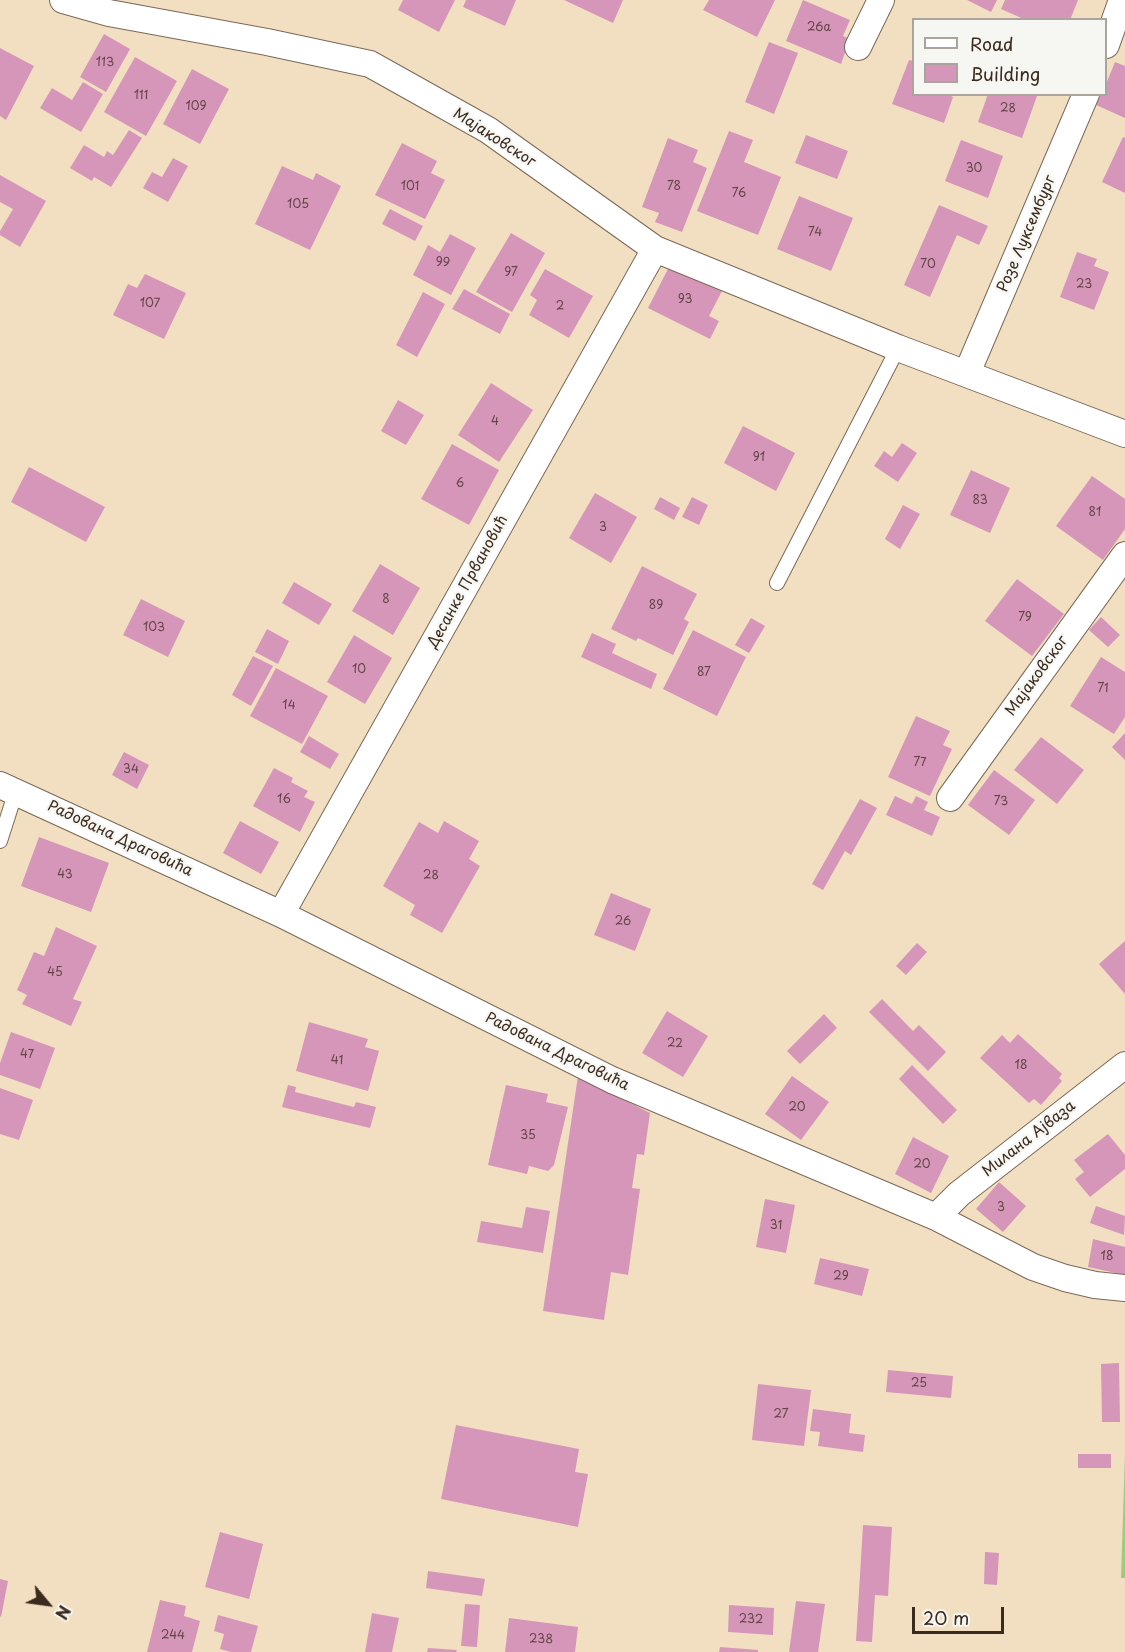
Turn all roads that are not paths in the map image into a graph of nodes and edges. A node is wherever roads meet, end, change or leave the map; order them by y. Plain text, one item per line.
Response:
1 (63, 0) edge
2 (881, 0) edge
3 (1122, 0) edge
4 (1107, 42) edge
5 (858, 47) dead end
6 (1085, 96) edge
7 (655, 249) junction
8 (898, 348) junction
9 (967, 373) junction
10 (1125, 434) edge
11 (1125, 555) edge
12 (777, 583) dead end
13 (8, 788) edge
14 (950, 798) dead end
15 (0, 841) edge
16 (281, 914) junction
17 (1125, 1065) edge
18 (936, 1217) junction
19 (1125, 1288) edge

1 - 7 street, Мајаковског
2 - 5 street
3 - 4 street
6 - 9 street, Розе Луксембург
7 - 8 street, Мајаковског
7 - 16 street, Десанке Првановић
8 - 9 street, Мајаковског
8 - 12 lane
9 - 10 street, Мајаковског
11 - 14 street, Мајаковског
13 - 15 lane
13 - 16 street, Радована Драговића
16 - 18 street, Радована Драговића
17 - 18 street, Милана Ајваза
18 - 19 street, Радована Драговића

